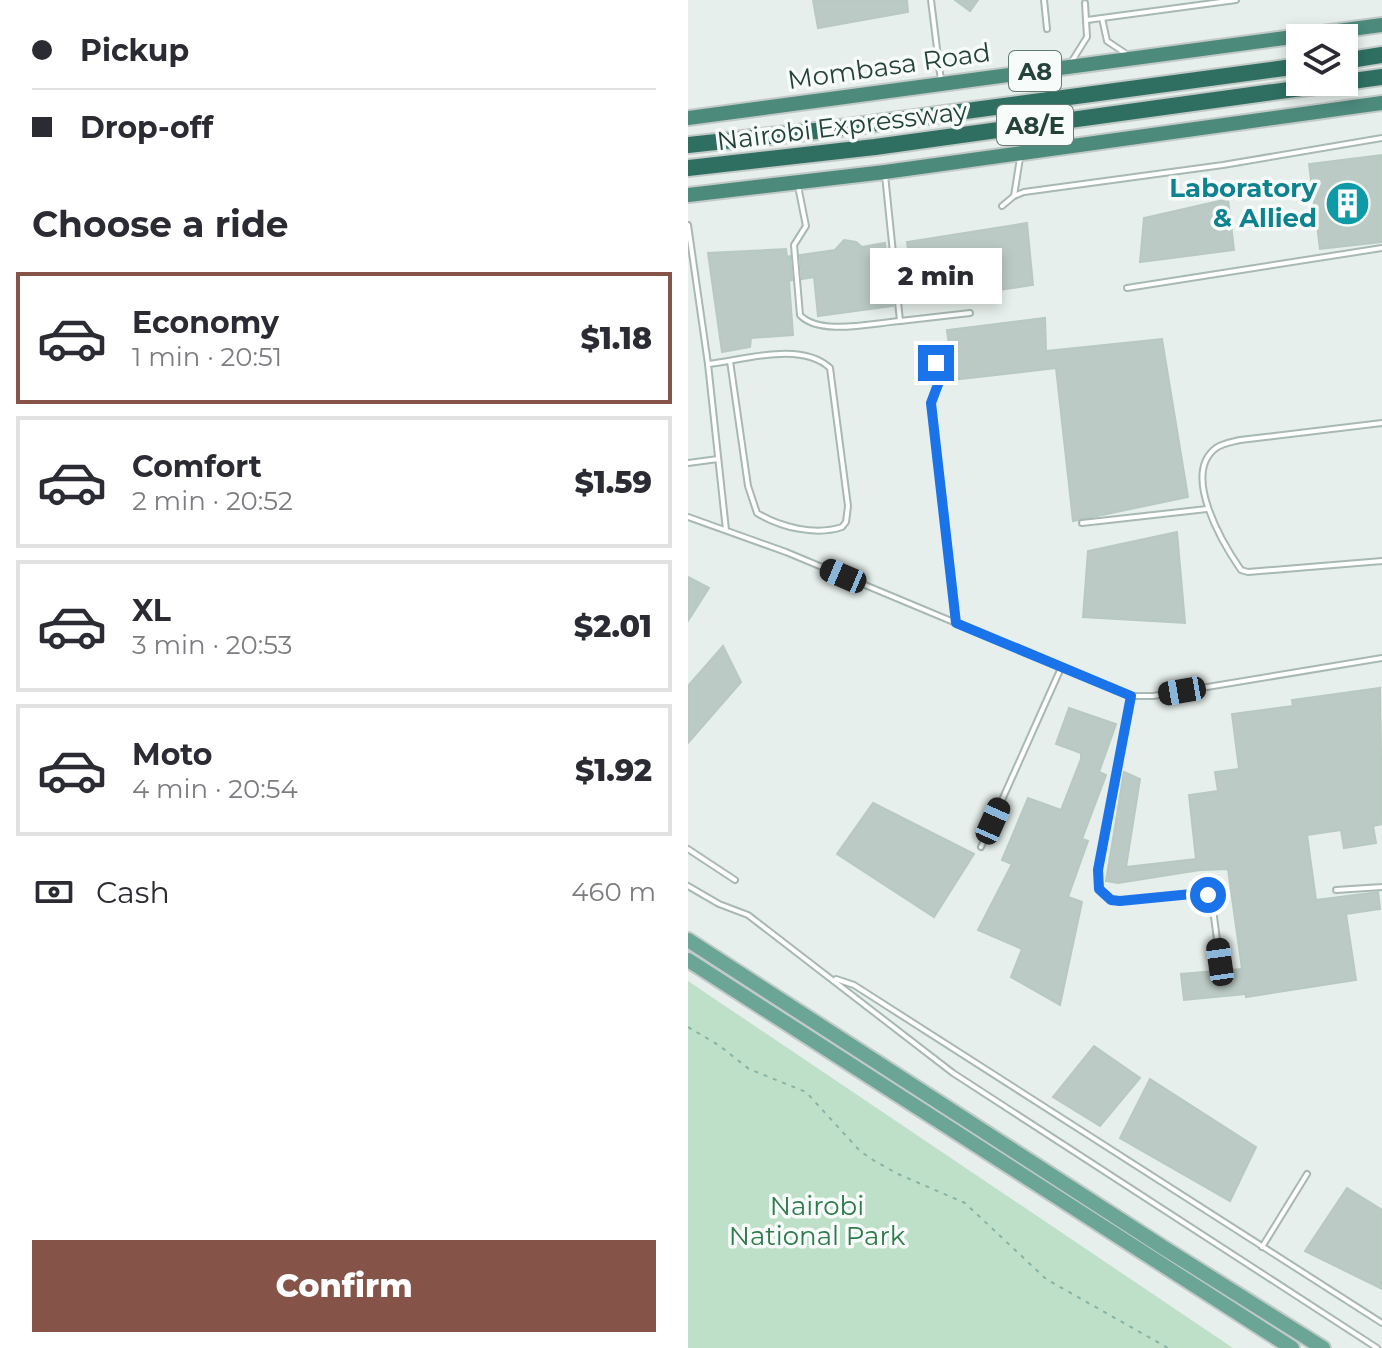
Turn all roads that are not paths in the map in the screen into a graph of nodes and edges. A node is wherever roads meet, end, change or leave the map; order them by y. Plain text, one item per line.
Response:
1 (931, 0) edge
2 (1044, 0) edge
3 (1236, 0) edge
4 (1085, 3) dead end
5 (1102, 18) junction
6 (1087, 20) junction
7 (1382, 25) edge
8 (1047, 29) dead end
9 (1382, 55) edge
10 (1131, 58) junction
11 (1358, 59) edge
12 (1068, 66) junction
13 (1286, 68) edge
14 (1382, 77) edge
15 (942, 83) junction
16 (1382, 103) edge
17 (688, 118) edge
18 (1382, 138) edge
19 (688, 145) edge
20 (1021, 152) junction
21 (688, 168) edge
22 (885, 172) junction
23 (797, 183) junction
24 (688, 195) edge
25 (1014, 196) junction
26 (1002, 206) dead end
27 (688, 225) edge
28 (1382, 248) edge
29 (1127, 288) dead end
30 (970, 313) dead end
31 (900, 321) junction
32 (933, 347) dead end
33 (730, 361) junction
34 (708, 364) junction
35 (1382, 423) edge
36 (718, 459) junction
37 (688, 463) edge
38 (1207, 509) junction
39 (688, 517) edge
40 (1082, 523) dead end
41 (726, 530) junction
42 (1382, 561) edge
43 (956, 623) junction
44 (1382, 658) edge
45 (1061, 668) junction
46 (1131, 696) junction
47 (981, 847) dead end
48 (688, 849) edge
49 (735, 880) dead end
50 (688, 886) edge
51 (1382, 887) edge
52 (1336, 890) dead end
53 (688, 940) edge
54 (688, 960) edge
55 (1220, 962) dead end
56 (832, 978) junction
57 (1307, 1174) dead end
58 (1262, 1247) junction
59 (1382, 1323) edge
60 (1292, 1348) edge
61 (1323, 1348) edge
62 (1377, 1348) edge

1 - 15 lane
2 - 8 lane
3 - 5 lane
4 - 6 lane
5 - 6 lane
5 - 10 lane
6 - 12 lane
7 - 10 highway, Mombasa Road / A8
9 - 11 highway
10 - 12 highway, Mombasa Road / A8
12 - 15 highway, Mombasa Road / A8
13 - 19 highway, Nairobi Expressway / A8/E
14 - 21 highway, Nairobi Expressway / A8/E
15 - 17 highway, Mombasa Road / A8
16 - 20 highway
18 - 25 lane
20 - 22 highway
20 - 25 lane
22 - 23 highway
22 - 31 lane
23 - 24 highway
23 - 31 lane
25 - 26 lane
27 - 34 lane
28 - 29 lane
30 - 31 lane
32 - 43 lane
33 - 33 lane
33 - 34 lane
34 - 36 lane
35 - 38 lane
36 - 37 lane
36 - 41 lane
38 - 40 lane
38 - 42 lane
39 - 41 lane
41 - 43 lane
43 - 45 lane
44 - 46 lane
45 - 46 lane
45 - 47 lane
46 - 55 lane
48 - 49 lane
50 - 56 lane
51 - 52 lane
53 - 61 main road
54 - 60 main road
56 - 58 lane
56 - 62 lane
57 - 58 lane
58 - 59 lane

